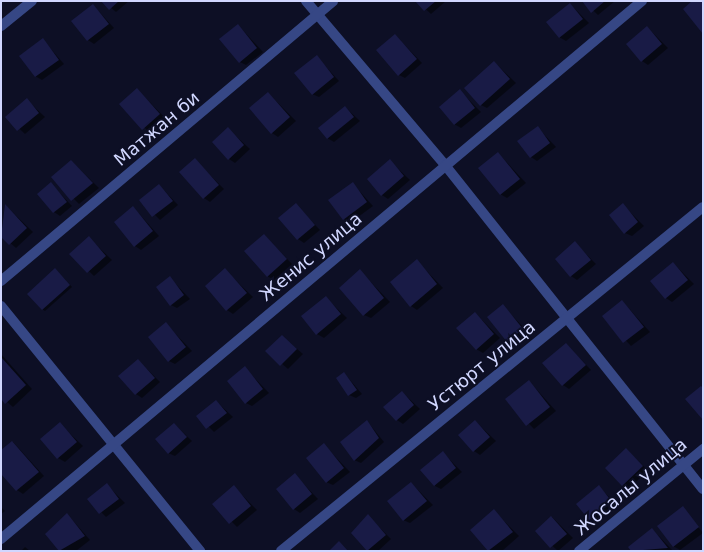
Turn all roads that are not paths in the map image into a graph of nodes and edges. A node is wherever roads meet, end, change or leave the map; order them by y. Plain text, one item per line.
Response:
1 (32, 1) edge
2 (306, 1) edge
3 (333, 1) edge
4 (642, 1) edge
5 (317, 14) junction
6 (1, 26) edge
7 (445, 165) junction
8 (703, 207) edge
9 (1, 280) edge
10 (1, 306) edge
11 (566, 318) junction
12 (111, 446) junction
13 (703, 449) edge
14 (682, 465) junction
15 (703, 489) edge
16 (1, 539) edge
17 (200, 551) edge
18 (281, 551) edge
19 (579, 551) edge

1 - 6 street
2 - 5 street
3 - 5 street, Матжан би
4 - 7 street, Женис улица
5 - 7 street
5 - 9 street, Матжан би
7 - 11 street
7 - 12 street, Женис улица
8 - 11 street, Устюрт улица
10 - 12 street
11 - 14 street
11 - 18 street, Устюрт улица
12 - 16 street, Женис улица
12 - 17 street
13 - 14 street, Жосалы улица
14 - 15 street
14 - 19 street, Жосалы улица

